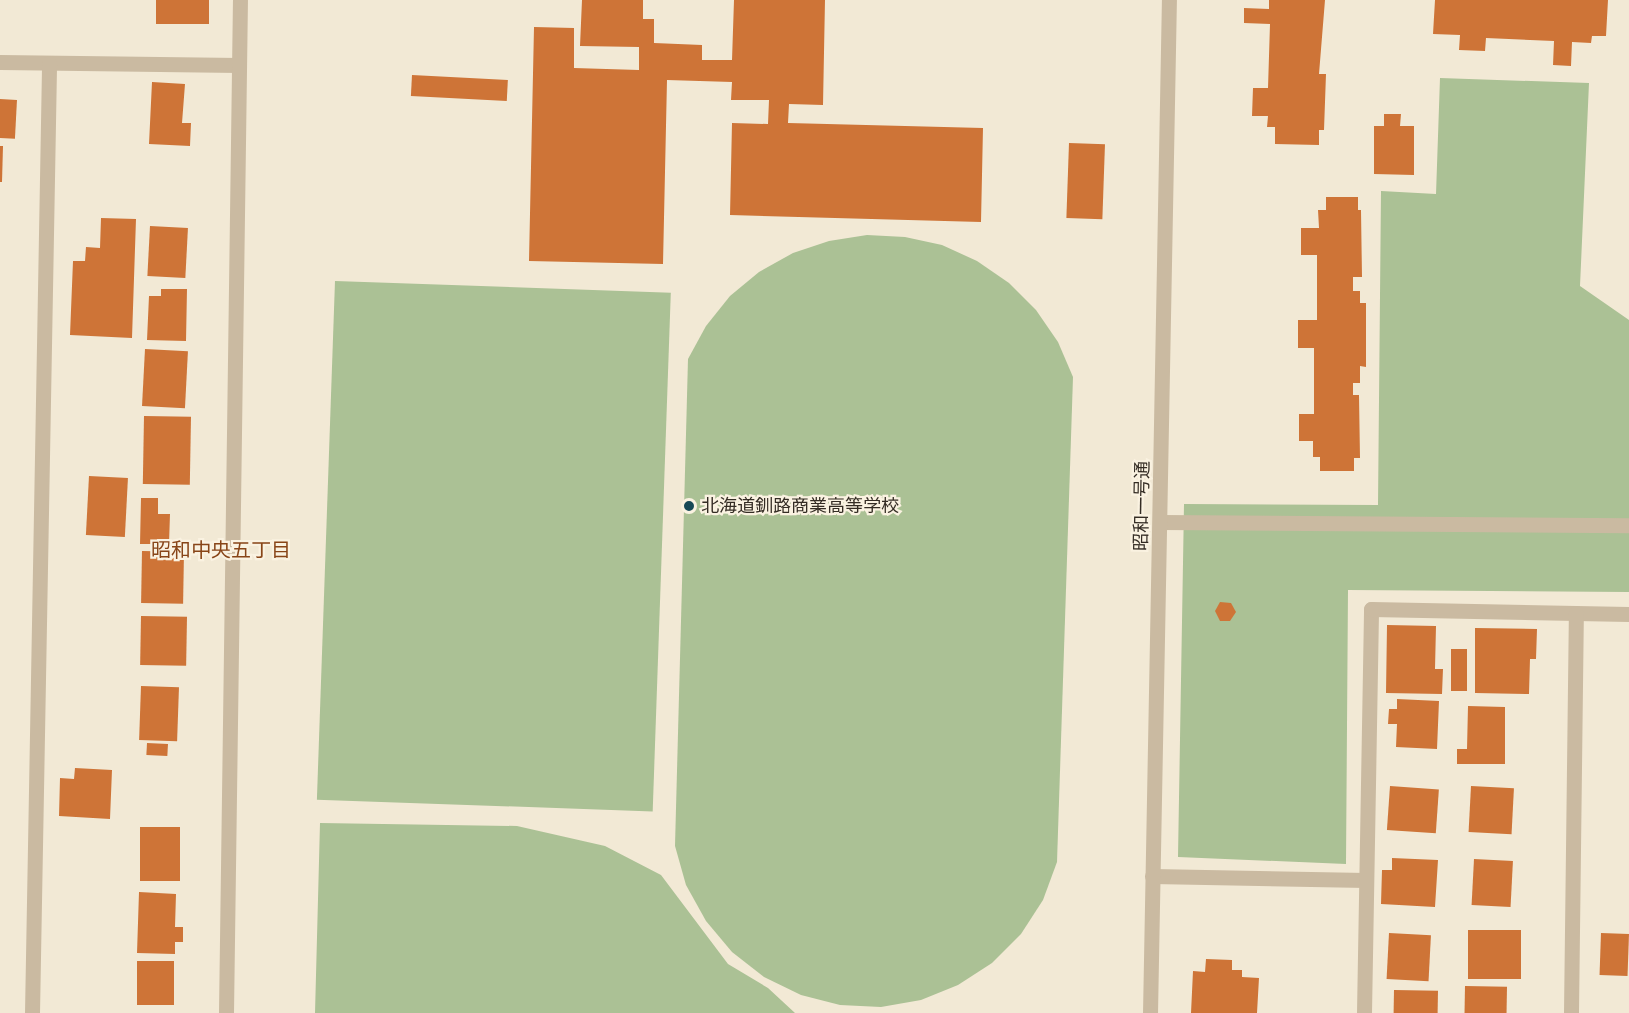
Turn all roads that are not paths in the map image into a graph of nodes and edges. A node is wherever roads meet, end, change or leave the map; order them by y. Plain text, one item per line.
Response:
1 (240, 0) edge
2 (1169, 0) edge
3 (0, 62) edge
4 (48, 63) junction
5 (239, 65) junction
6 (1161, 522) junction
7 (1629, 525) edge
8 (1576, 613) junction
9 (1629, 614) edge
10 (1152, 876) junction
11 (1366, 880) junction
12 (32, 1013) edge
13 (225, 1013) edge
14 (1150, 1013) edge
15 (1364, 1013) edge
16 (1570, 1013) edge

1 - 5 street
2 - 6 street, 昭和一号通
3 - 4 street
4 - 5 street
4 - 12 street
5 - 13 street
6 - 7 street
6 - 10 street, 昭和一号通
8 - 9 street
8 - 11 street
8 - 16 street
10 - 11 street
10 - 14 street, 昭和一号通
11 - 15 street

